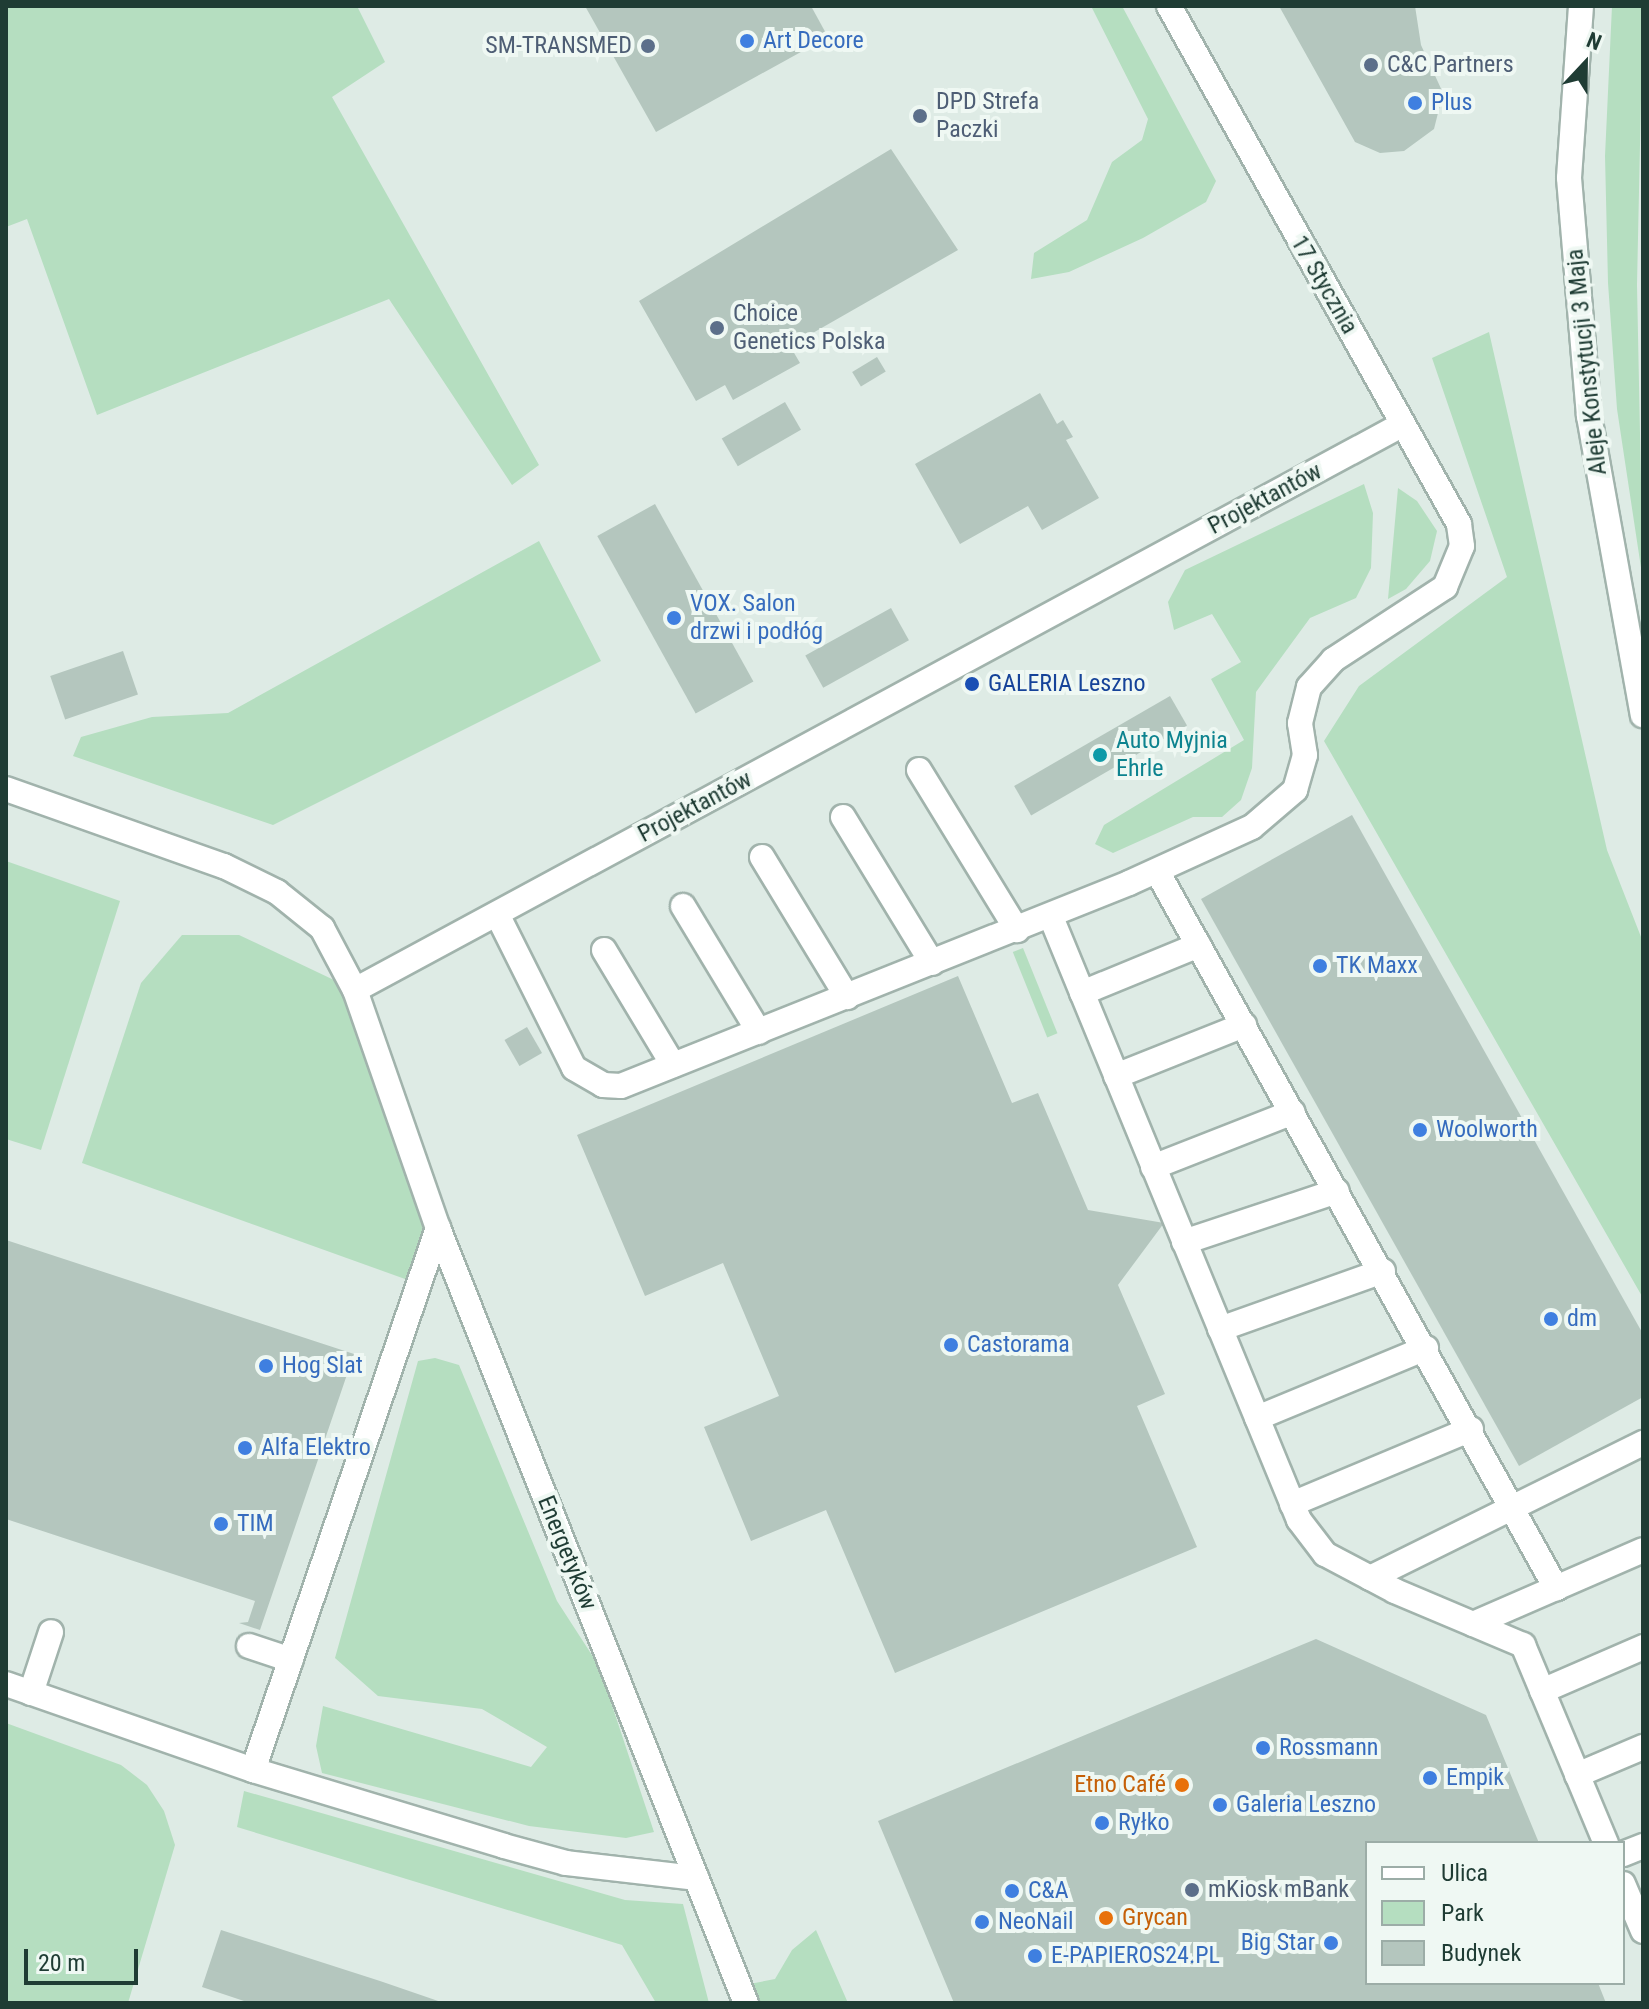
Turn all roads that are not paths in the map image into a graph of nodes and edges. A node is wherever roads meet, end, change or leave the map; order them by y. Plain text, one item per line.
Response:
1 (1169, 6) edge
2 (1581, 6) edge
3 (1403, 424) junction
4 (1643, 715) edge
5 (919, 770) dead end
6 (6, 789) edge
7 (843, 817) dead end
8 (762, 857) dead end
9 (1157, 871) junction
10 (683, 906) dead end
11 (497, 914) junction
12 (1051, 917) junction
13 (1017, 930) junction
14 (1199, 945) junction
15 (604, 950) dead end
16 (932, 963) junction
17 (355, 990) junction
18 (1082, 993) junction
19 (847, 997) junction
20 (1244, 1025) junction
21 (759, 1032) junction
22 (673, 1065) junction
23 (1116, 1076) junction
24 (1293, 1112) junction
25 (1153, 1167) junction
26 (1337, 1191) junction
27 (438, 1228) junction
28 (1184, 1242) junction
29 (1383, 1271) junction
30 (1220, 1329) junction
31 (1426, 1348) junction
32 (1257, 1418) junction
33 (1471, 1429) junction
34 (1643, 1443) edge
35 (1292, 1504) junction
36 (1516, 1508) junction
37 (1643, 1550) edge
38 (1370, 1578) junction
39 (1556, 1588) junction
40 (1473, 1624) junction
41 (51, 1632) dead end
42 (249, 1646) dead end
43 (1643, 1647) edge
44 (291, 1660) junction
45 (6, 1684) edge
46 (1542, 1691) junction
47 (31, 1693) junction
48 (1643, 1747) edge
49 (253, 1770) junction
50 (1577, 1775) junction
51 (1605, 1841) edge
52 (696, 1878) junction
53 (1625, 1889) edge
54 (1643, 1931) edge
55 (746, 2003) edge

1 - 3 street, 17 Stycznia
2 - 4 street, Aleje Konstytucji 3 Maja
3 - 9 street, 17 Stycznia
3 - 11 street, Projektantów
5 - 13 street
6 - 17 street
7 - 16 street
8 - 19 street
9 - 12 street
9 - 14 street
10 - 21 street
11 - 17 street, Projektantów
11 - 22 street
12 - 13 street
12 - 18 street
13 - 16 street
14 - 18 street
14 - 20 street
15 - 22 street
16 - 19 street
17 - 27 street, Energetyków
18 - 23 street
19 - 21 street
20 - 23 street
20 - 24 street
21 - 22 street
23 - 25 street
24 - 25 street
24 - 26 street
25 - 28 street
26 - 28 street
26 - 29 street
27 - 44 street
27 - 52 street, Energetyków
28 - 30 street
29 - 30 street
29 - 31 street
30 - 32 street
31 - 32 street
31 - 33 street
32 - 35 street
33 - 35 street
33 - 36 street
34 - 36 street
35 - 38 street
36 - 38 street
36 - 39 street
37 - 39 street
38 - 40 street
39 - 40 street
40 - 46 street
41 - 47 street
42 - 44 street
43 - 46 street
44 - 49 street
45 - 47 street
46 - 50 street
47 - 49 street
48 - 50 street
49 - 52 street
50 - 51 street
52 - 55 street, Energetyków
53 - 54 street

